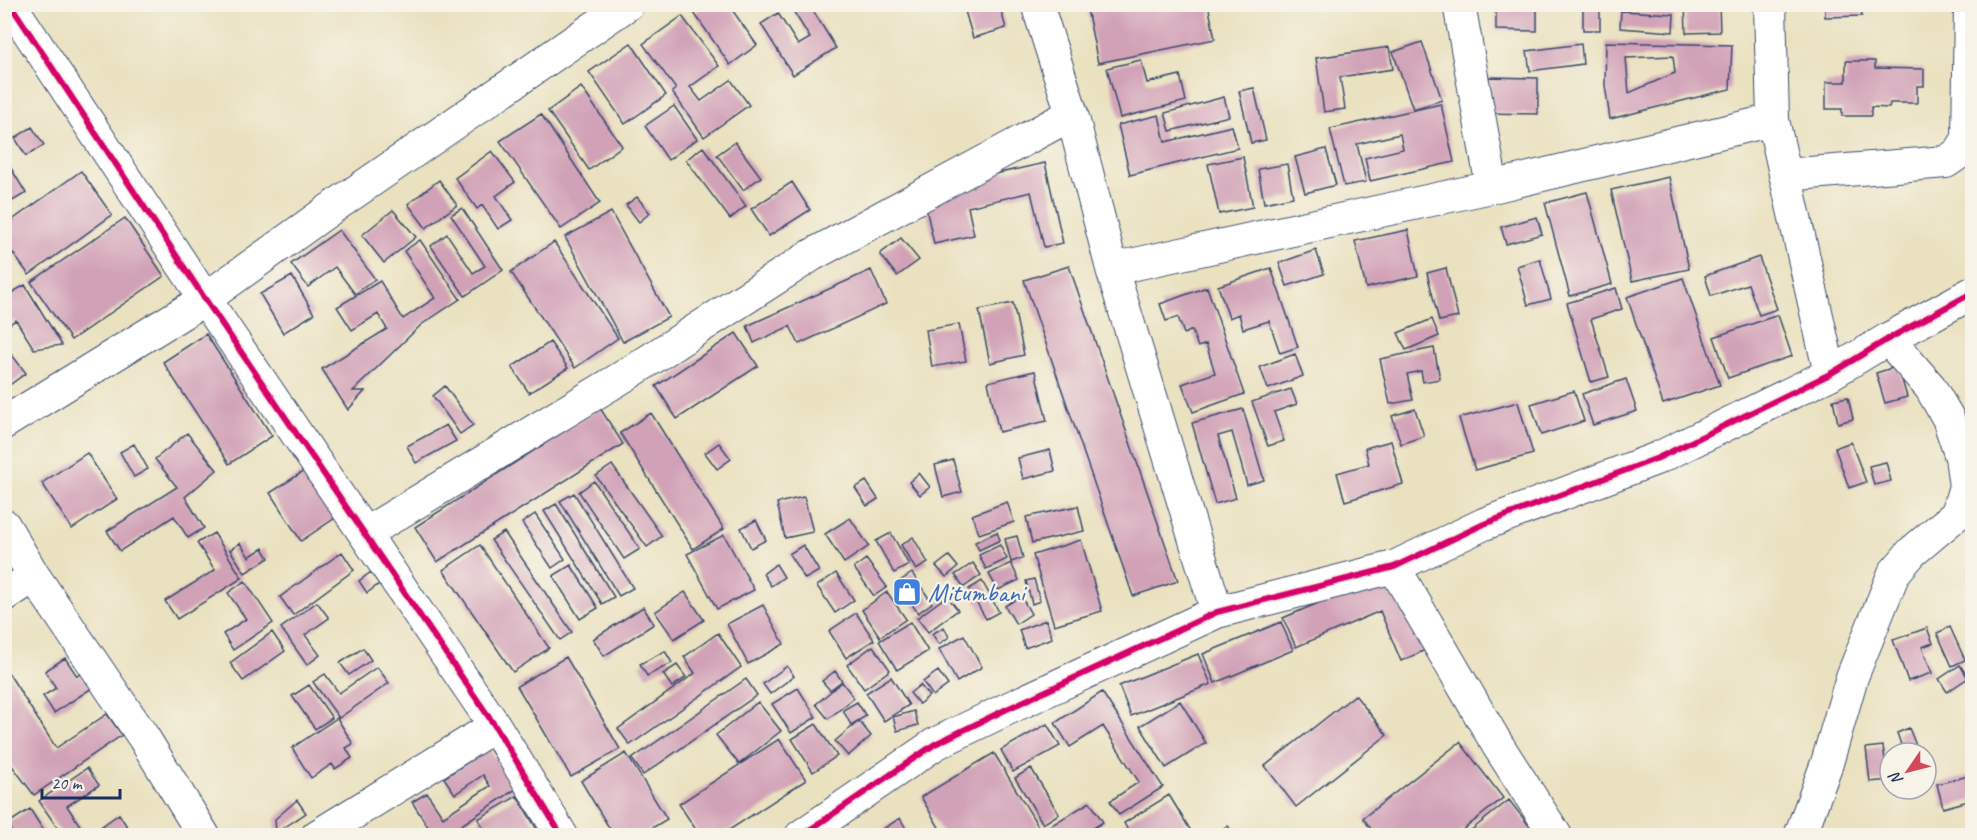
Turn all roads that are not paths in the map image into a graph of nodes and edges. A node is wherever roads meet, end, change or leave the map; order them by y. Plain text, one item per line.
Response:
1 (10, 4) edge
2 (628, 4) edge
3 (1037, 4) edge
4 (1459, 4) edge
5 (1770, 4) edge
6 (1970, 4) edge
7 (1072, 114) junction
8 (1773, 120) junction
9 (1785, 175) junction
10 (1492, 187) junction
11 (1112, 269) junction
12 (1972, 293) edge
13 (205, 299) junction
14 (1888, 339) junction
15 (1830, 374) junction
16 (4, 423) edge
17 (4, 525) edge
18 (366, 533) junction
19 (1394, 567) junction
20 (34, 576) junction
21 (4, 596) edge
22 (1217, 612) junction
23 (495, 726) junction
24 (204, 836) edge
25 (317, 836) edge
26 (562, 836) edge
27 (801, 836) edge
28 (1556, 836) edge
29 (1800, 836) edge

1 - 13 street
2 - 13 street
3 - 7 street
4 - 10 street
5 - 8 street
6 - 9 street
7 - 11 street
7 - 18 street
8 - 9 street
8 - 10 street
9 - 15 street
10 - 11 street
11 - 22 street
12 - 14 street
13 - 16 street
13 - 18 street
14 - 15 street
14 - 29 street
15 - 19 street
17 - 20 street
18 - 23 street
19 - 22 street
19 - 28 street
20 - 21 street
20 - 24 street
22 - 27 street
23 - 25 street
23 - 26 street

